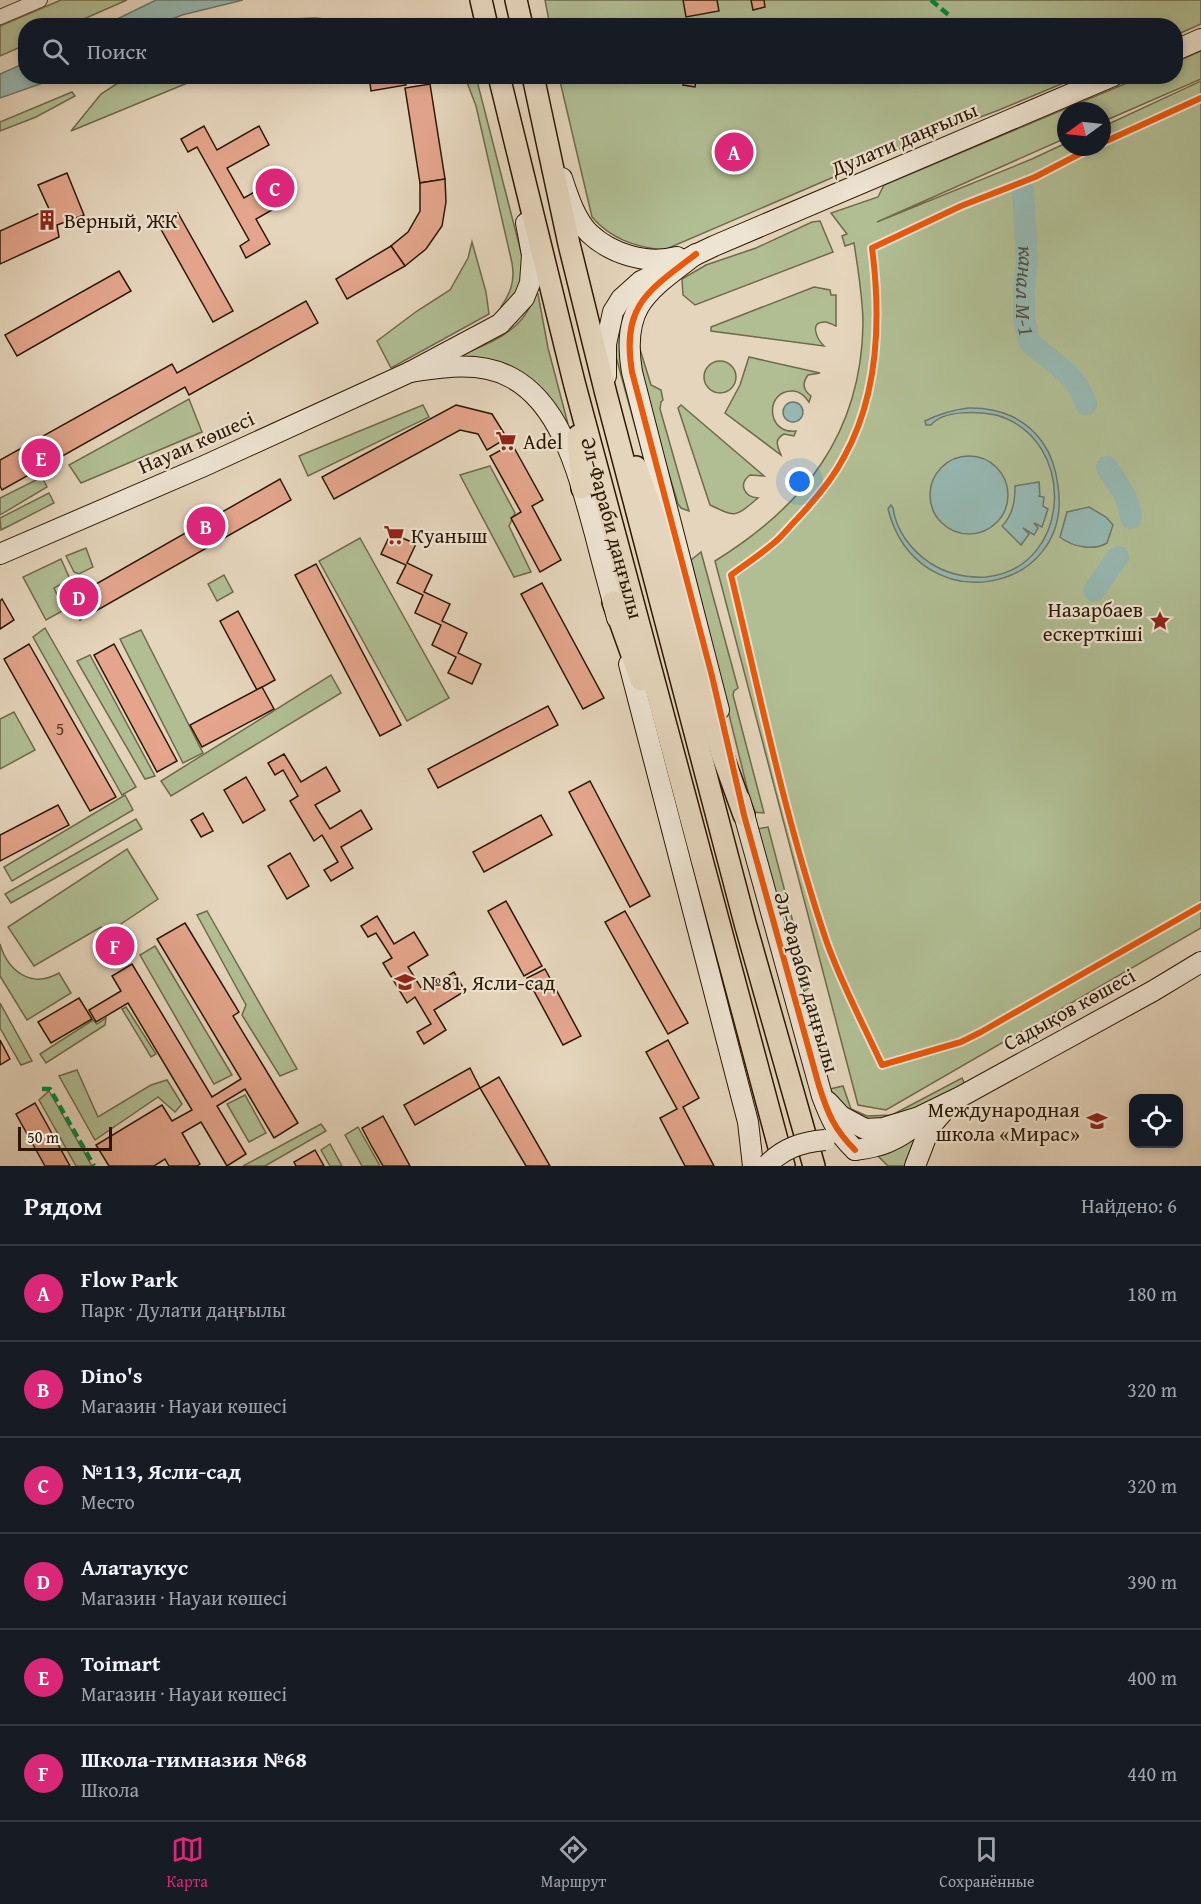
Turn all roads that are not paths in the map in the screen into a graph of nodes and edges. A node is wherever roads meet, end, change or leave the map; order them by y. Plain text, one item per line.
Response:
1 (40, 0) edge
2 (481, 0) edge
3 (516, 0) edge
4 (0, 17) edge
5 (485, 18) edge
6 (520, 18) edge
7 (1201, 39) edge
8 (1183, 47) edge
9 (501, 84) edge
10 (535, 84) edge
11 (1094, 84) edge
12 (547, 136) junction
13 (514, 143) junction
14 (705, 250) junction
15 (410, 372) junction
16 (574, 382) junction
17 (606, 394) junction
18 (582, 488) junction
19 (0, 554) edge
20 (613, 602) junction
21 (689, 811) junction
22 (744, 815) junction
23 (1201, 962) edge
24 (822, 1096) junction
25 (960, 1097) junction
26 (932, 1112) junction
27 (855, 1150) junction
28 (768, 1166) edge
29 (814, 1166) edge
30 (873, 1166) edge
31 (915, 1166) edge

1 - 4 street
2 - 5 main road
3 - 6 main road
7 - 8 street
9 - 13 main road, Әл-Фараби даңғылы
10 - 12 main road, Әл-Фараби даңғылы
11 - 14 street, Дулати даңғылы
12 - 14 street
12 - 17 main road, Әл-Фараби даңғылы
13 - 15 street, Науаи көшесі
13 - 16 main road, Әл-Фараби даңғылы
14 - 17 street
14 - 22 street, Әл-Фараби даңғылы
15 - 18 street, Науаи көшесі
15 - 19 street, Науаи көшесі
16 - 18 main road
16 - 21 main road, Әл-Фараби даңғылы
17 - 22 main road
17 - 29 main road, Әл-Фараби даңғылы
18 - 20 street, Әл-Фараби даңғылы
20 - 21 main road
20 - 28 street, Әл-Фараби даңғылы
21 - 28 main road, Әл-Фараби даңғылы
22 - 24 street, Әл-Фараби даңғылы
23 - 25 street, Садықов көшесі
24 - 26 street
24 - 27 street, Әл-Фараби даңғылы
25 - 26 street, Садықов көшесі
25 - 31 street
26 - 27 street
27 - 28 street, bridge
27 - 30 street, Әл-Фараби даңғылы

